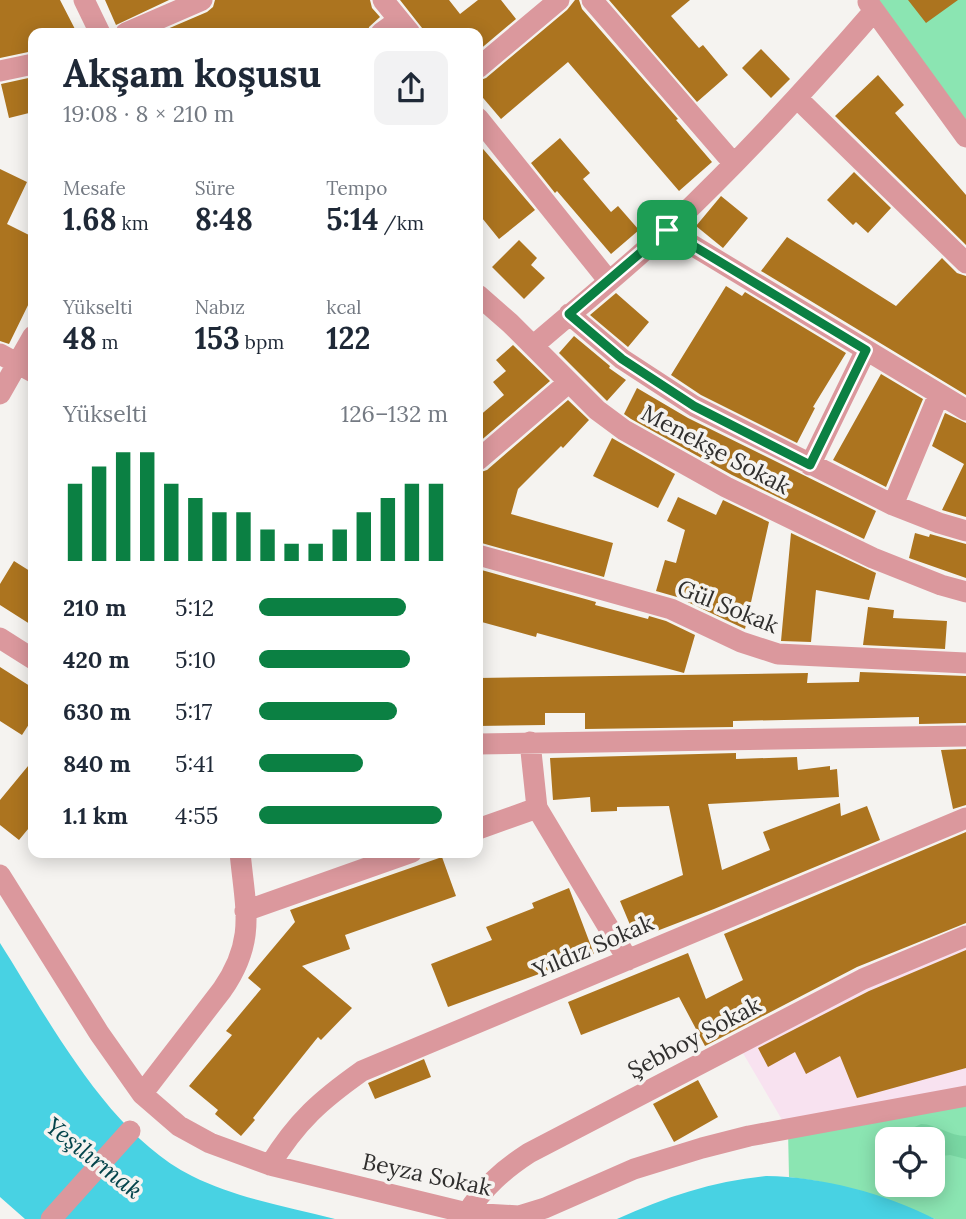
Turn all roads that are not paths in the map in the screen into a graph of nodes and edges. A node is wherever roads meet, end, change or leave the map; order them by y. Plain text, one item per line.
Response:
1 (84, 0) edge
2 (202, 0) edge
3 (383, 0) edge
4 (559, 0) edge
5 (592, 0) edge
6 (870, 5) edge
7 (404, 27) edge
8 (98, 28) edge
9 (139, 28) edge
10 (483, 64) edge
11 (28, 65) edge
12 (0, 71) edge
13 (798, 99) junction
14 (483, 124) edge
15 (966, 137) edge
16 (734, 164) junction
17 (667, 230) junction
18 (966, 263) edge
19 (608, 280) junction
20 (483, 300) edge
21 (569, 314) junction
22 (533, 346) junction
23 (866, 350) junction
24 (0, 354) edge
25 (26, 368) edge
26 (568, 383) junction
27 (0, 394) edge
28 (939, 394) junction
29 (966, 410) edge
30 (483, 456) edge
31 (810, 465) junction
32 (893, 505) junction
33 (966, 531) edge
34 (483, 556) edge
35 (966, 592) edge
36 (0, 638) edge
37 (28, 656) edge
38 (966, 663) edge
39 (966, 736) edge
40 (530, 742) junction
41 (483, 744) edge
42 (537, 808) junction
43 (966, 818) edge
44 (483, 827) edge
45 (241, 858) edge
46 (395, 858) edge
47 (0, 875) edge
48 (245, 911) junction
49 (966, 936) edge
50 (628, 960) junction
51 (142, 1094) junction
52 (966, 1096) edge
53 (130, 1131) dead end
54 (270, 1164) junction
55 (467, 1213) junction
56 (51, 1219) edge

1 - 8 street
2 - 9 street
3 - 7 street
4 - 10 street
5 - 16 street
6 - 13 street
6 - 15 street
11 - 12 street
13 - 16 street
13 - 18 street
14 - 19 street
16 - 17 street
17 - 19 street
17 - 23 street
19 - 21 street
20 - 22 street, Menekşe Sokak
21 - 22 street
21 - 31 street
22 - 26 street, Menekşe Sokak
23 - 28 street
23 - 31 street
24 - 25 street
25 - 27 street
26 - 30 street
26 - 35 street, Menekşe Sokak
28 - 29 street
28 - 32 street
31 - 32 street
32 - 33 street
34 - 38 street, Gül Sokak
36 - 37 street
39 - 40 street
40 - 41 street
40 - 42 street
42 - 44 street
42 - 50 street
43 - 50 street, Yıldız Sokak
45 - 48 street
46 - 48 street
47 - 51 street, Beyza Sokak
48 - 51 street
49 - 55 street, Şebboy Sokak
50 - 54 street, Yıldız Sokak
51 - 54 street, Beyza Sokak
52 - 55 street, Beyza Sokak
53 - 56 street
54 - 55 street, Beyza Sokak

